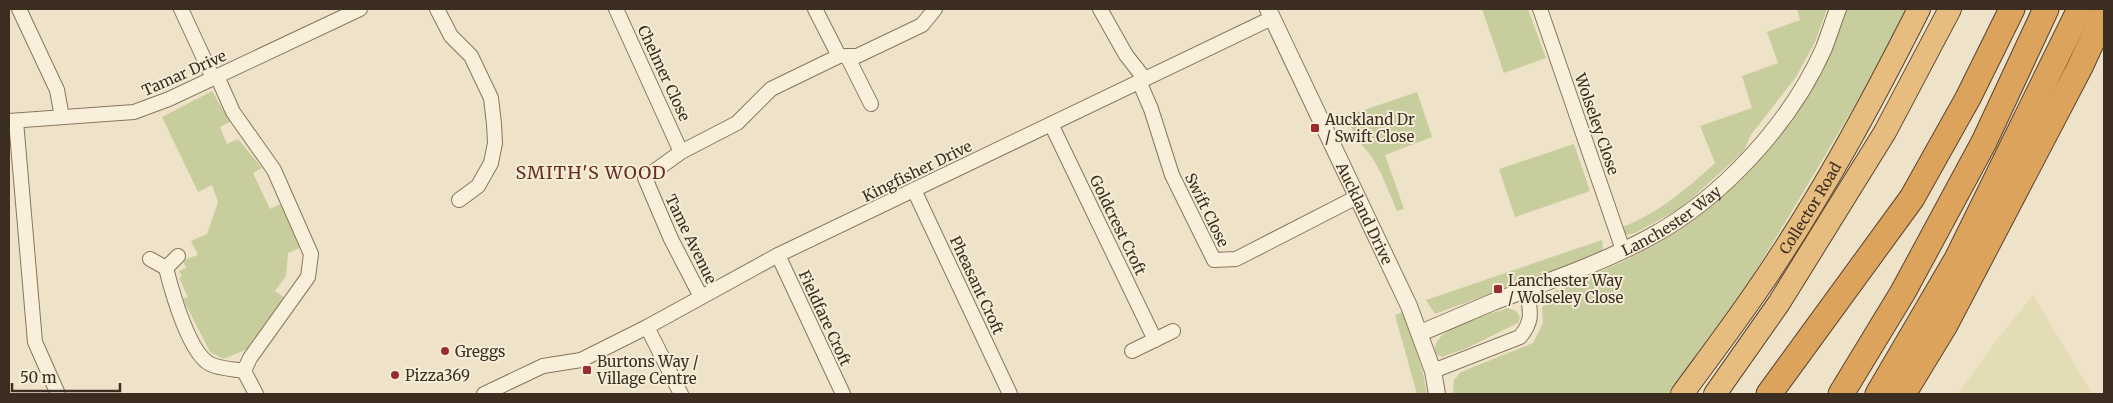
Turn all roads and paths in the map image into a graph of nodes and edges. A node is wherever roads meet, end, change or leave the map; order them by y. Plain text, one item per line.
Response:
1 (19, 9) edge
2 (180, 9) edge
3 (360, 9) edge
4 (437, 9) edge
5 (616, 9) edge
6 (816, 9) edge
7 (935, 9) edge
8 (1100, 9) edge
9 (1540, 9) edge
10 (1838, 9) edge
11 (1920, 9) edge
12 (1950, 9) edge
13 (2012, 9) edge
14 (2046, 9) edge
15 (2080, 9) edge
16 (1270, 13) edge
17 (2104, 15) edge
18 (843, 56) junction
19 (215, 77) junction
20 (1141, 80) junction
21 (871, 104) dead end
22 (62, 116) junction
23 (12, 121) edge
24 (1051, 124) junction
25 (681, 152) junction
26 (914, 190) junction
27 (1358, 197) junction
28 (459, 200) dead end
29 (1623, 250) junction
30 (778, 255) junction
31 (178, 256) dead end
32 (150, 259) dead end
33 (166, 268) junction
34 (1527, 291) junction
35 (701, 297) junction
36 (647, 327) junction
37 (1173, 331) dead end
38 (1420, 333) junction
39 (1155, 340) junction
40 (1132, 352) dead end
41 (244, 371) junction
42 (1433, 371) junction
43 (58, 394) edge
44 (256, 394) edge
45 (484, 394) edge
46 (681, 394) edge
47 (843, 394) edge
48 (1010, 394) edge
49 (1437, 394) edge
50 (1682, 394) edge
51 (1715, 394) edge
52 (1768, 394) edge
53 (1841, 394) edge
54 (1878, 394) edge
55 (1903, 394) edge

1 - 22 street
2 - 19 street
3 - 19 street, Tamar Drive
4 - 28 street
5 - 25 street, Chelmer Close
6 - 18 street
7 - 18 street, Tame Avenue
8 - 20 street
9 - 29 street, Wolseley Close
10 - 29 street, Lanchester Way
11 - 50 highway, Collector Road
12 - 51 highway, Collector Road
13 - 52 highway
14 - 53 highway
15 - 54 highway
16 - 20 street, Kingfisher Drive
16 - 27 street, Auckland Drive
17 - 55 highway
18 - 21 street
18 - 25 street, Tame Avenue
19 - 22 street, Tamar Drive
19 - 41 street
20 - 24 street, Kingfisher Drive
20 - 27 street, Swift Close
22 - 23 street, Tamar Drive
23 - 43 street
24 - 26 street, Kingfisher Drive
24 - 39 street, Goldcrest Croft
25 - 35 street, Tame Avenue
26 - 30 street, Kingfisher Drive
26 - 48 street, Pheasant Croft
27 - 38 street, Auckland Drive
29 - 34 street, Lanchester Way
30 - 35 street, Kingfisher Drive
30 - 47 street, Fieldfare Croft
31 - 33 street
32 - 33 street
33 - 41 street
34 - 38 street, Lanchester Way
34 - 42 street
35 - 36 street, Kingfisher Drive
36 - 45 street, Kingfisher Drive
36 - 46 street
37 - 39 street
38 - 42 street, Auckland Drive
39 - 40 street
41 - 44 street
42 - 49 street, Auckland Drive

